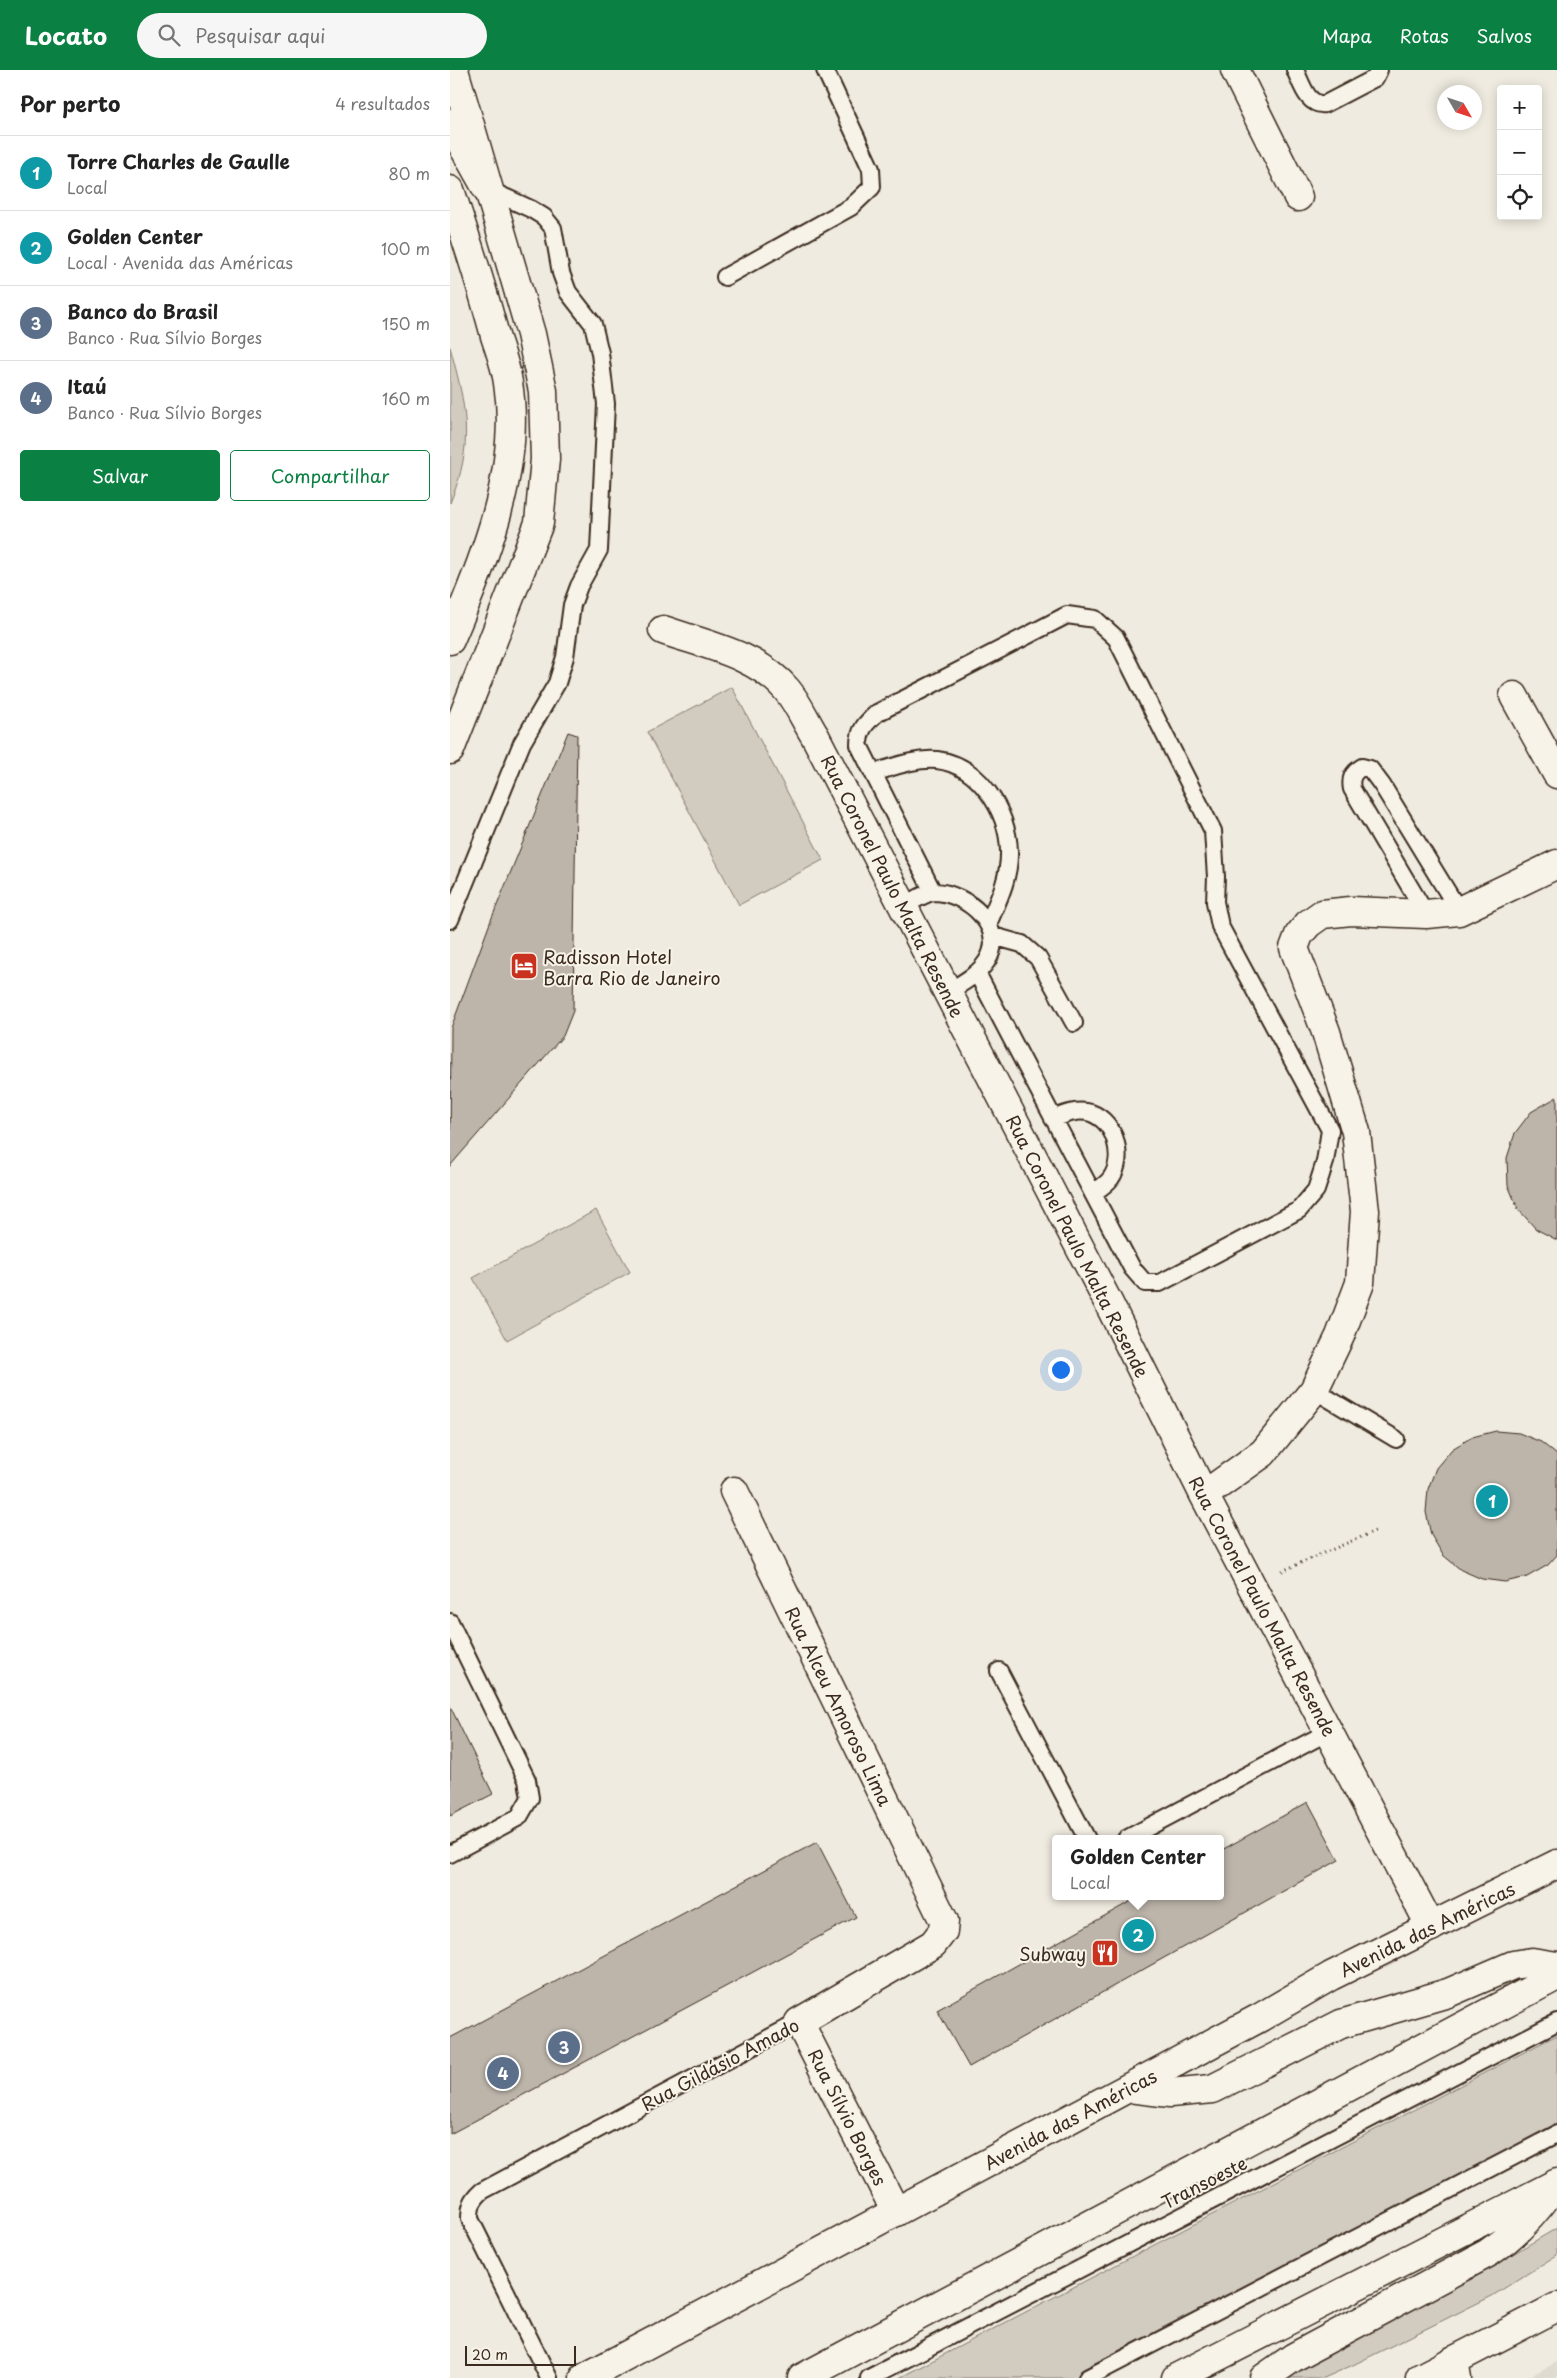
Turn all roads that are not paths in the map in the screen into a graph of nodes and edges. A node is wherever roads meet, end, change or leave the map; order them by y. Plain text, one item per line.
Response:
1 (454, 70) edge
2 (825, 70) edge
3 (1235, 70) edge
4 (1295, 70) edge
5 (1379, 70) edge
6 (450, 123) edge
7 (487, 189) junction
8 (450, 190) edge
9 (1298, 197) dead end
10 (725, 277) dead end
11 (664, 630) dead end
12 (450, 640) edge
13 (1514, 696) dead end
14 (450, 750) edge
15 (873, 773) junction
16 (1557, 774) edge
17 (1557, 864) edge
18 (933, 892) junction
19 (904, 906) junction
20 (1459, 911) junction
21 (1426, 914) junction
22 (450, 920) edge
23 (991, 930) junction
24 (977, 973) junction
25 (948, 992) junction
26 (1074, 1023) dead end
27 (1054, 1119) junction
28 (1093, 1193) junction
29 (1314, 1390) junction
30 (1396, 1439) dead end
31 (734, 1491) dead end
32 (1204, 1495) junction
33 (450, 1622) edge
34 (999, 1671) dead end
35 (1328, 1732) junction
36 (1085, 1835) edge
37 (1134, 1835) edge
38 (450, 1854) edge
39 (1557, 1864) edge
40 (944, 1921) joint
41 (1431, 1927) junction
42 (1557, 1966) edge
43 (1557, 1976) edge
44 (799, 2022) junction
45 (1557, 2022) edge
46 (1129, 2088) junction
47 (1557, 2134) edge
48 (1557, 2183) edge
49 (896, 2212) junction
50 (1557, 2307) edge
51 (1456, 2369) edge
52 (549, 2378) edge
53 (584, 2378) edge
54 (802, 2378) edge
55 (868, 2378) edge
56 (1087, 2378) edge
57 (1176, 2378) edge
58 (1264, 2378) edge
59 (1420, 2378) edge

1 - 7 main road
2 - 10 lane
3 - 9 main road
4 - 5 lane
6 - 7 main road
7 - 14 main road
7 - 22 lane
8 - 12 main road
11 - 19 main road, Rua Coronel Paulo Malta Resende
13 - 16 main road
15 - 18 lane
15 - 23 lane
15 - 28 lane
17 - 20 main road
18 - 19 lane
18 - 23 lane
19 - 25 main road, Rua Coronel Paulo Malta Resende
20 - 21 main road
20 - 21 lane
21 - 29 main road
23 - 24 lane
23 - 26 lane
24 - 25 lane
24 - 27 lane
25 - 32 main road, Rua Coronel Paulo Malta Resende
27 - 28 lane
27 - 28 lane
29 - 30 lane
29 - 32 main road
31 - 40 main road, Rua Alceu Amoroso Lima
32 - 35 main road, Rua Coronel Paulo Malta Resende
33 - 38 lane
34 - 36 lane
35 - 37 lane
35 - 41 main road, Rua Coronel Paulo Malta Resende
39 - 41 main road, Avenida das Américas
40 - 44 main road, Rua Gildásio Amado
41 - 46 main road, Avenida das Américas
42 - 46 main road
43 - 54 main road
44 - 49 main road, Rua Sílvio Borges
44 - 52 lane, Rua Gildásio Amado
45 - 55 lane, Transoeste
46 - 49 main road, Avenida das Américas
47 - 56 lane
48 - 57 main road
48 - 58 main road
49 - 53 main road, Avenida das Américas
50 - 51 main road
51 - 59 main road

